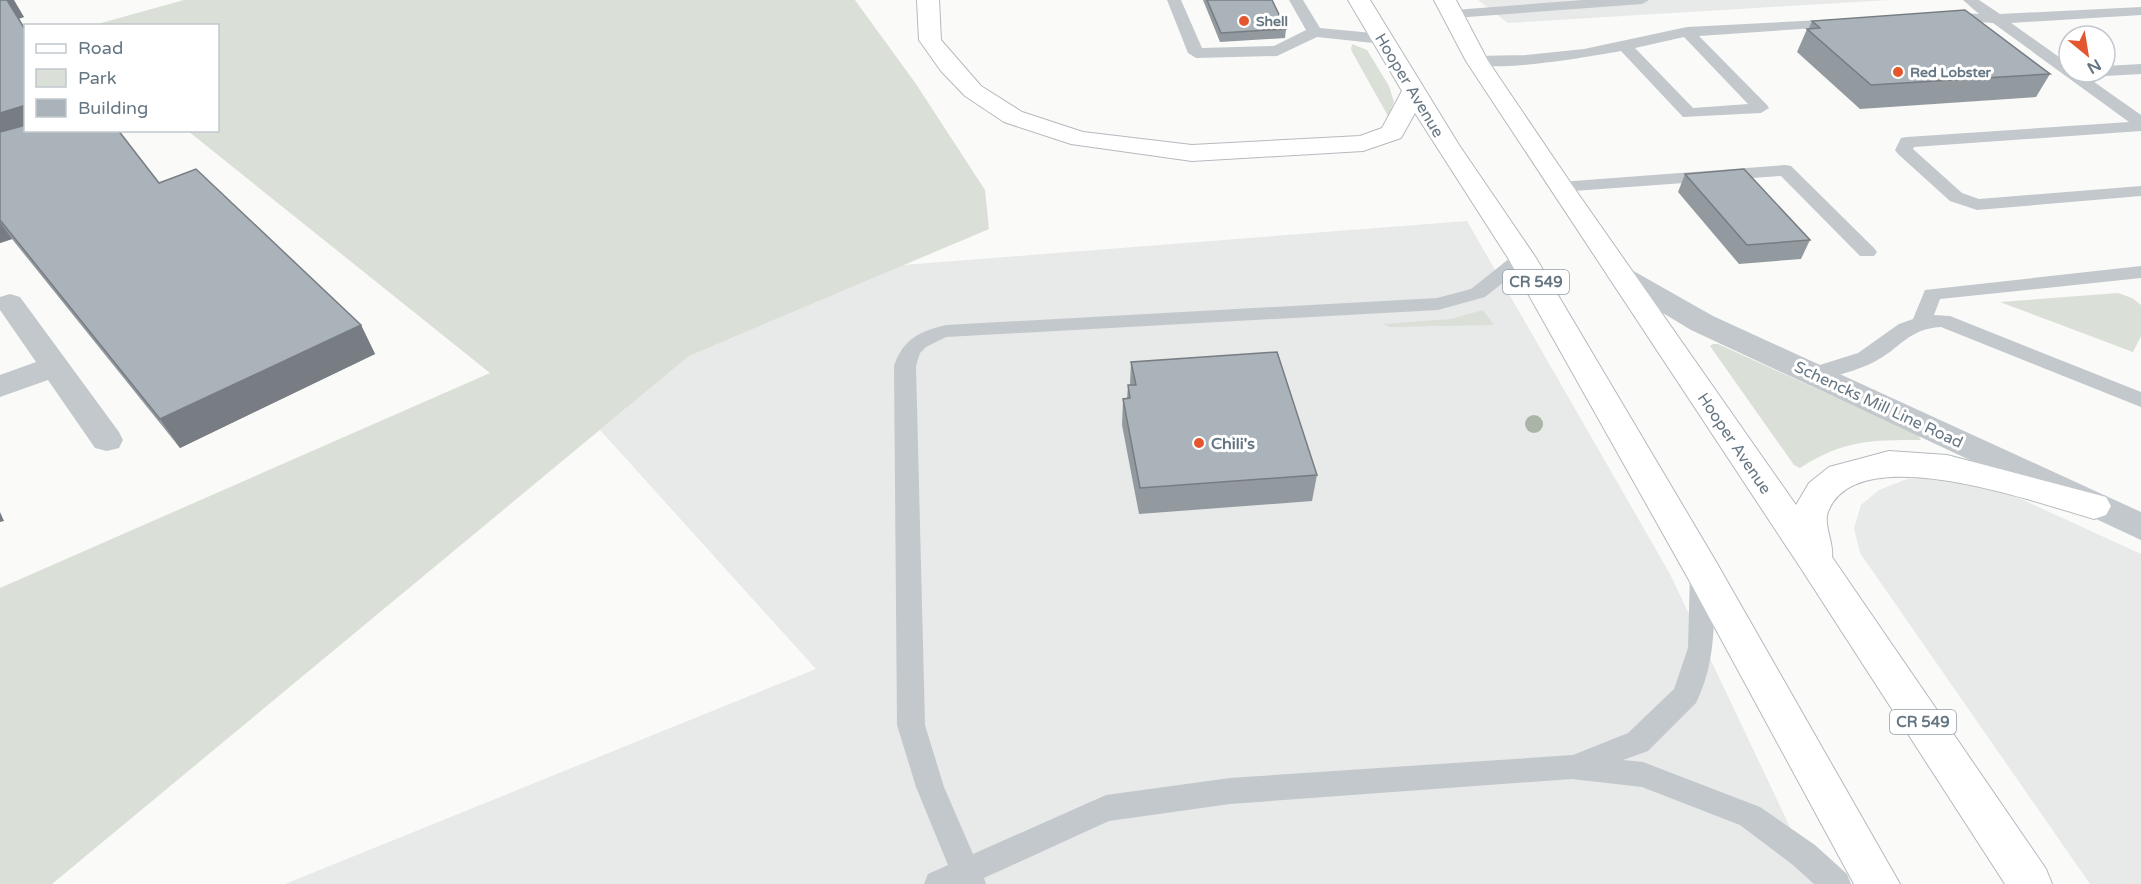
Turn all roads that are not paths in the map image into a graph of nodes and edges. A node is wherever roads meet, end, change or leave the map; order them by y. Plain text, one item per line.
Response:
1 (928, 0) edge
2 (1174, 0) edge
3 (1296, 0) edge
4 (1359, 0) edge
5 (1642, 0) edge
6 (1970, 0) edge
7 (1550, 3) edge
8 (1449, 7) edge
9 (2141, 11) edge
10 (1924, 17) edge
11 (1997, 19) junction
12 (1852, 22) edge
13 (1315, 32) junction
14 (1687, 32) junction
15 (1383, 39) junction
16 (1625, 46) junction
17 (1477, 61) junction
18 (2057, 63) edge
19 (2141, 69) edge
20 (2117, 70) edge
21 (2086, 84) edge
22 (1414, 90) junction
23 (2141, 125) edge
24 (1560, 187) junction
25 (2141, 191) edge
26 (1867, 252) dead end
27 (1522, 258) junction
28 (2141, 272) edge
29 (1620, 274) junction
30 (10, 303) dead end
31 (1922, 321) junction
32 (55, 366) junction
33 (1815, 374) junction
34 (0, 387) edge
35 (2141, 400) edge
36 (107, 440) dead end
37 (2094, 506) junction
38 (2141, 527) edge
39 (1815, 560) junction
40 (1702, 570) junction
41 (1572, 767) junction
42 (959, 880) edge
43 (1836, 884) edge
44 (1878, 884) edge
45 (2030, 884) edge

1 - 22 main road
2 - 13 lane
3 - 13 lane
4 - 15 main road, Hooper Avenue / CR 549
5 - 7 lane
6 - 11 lane
7 - 8 lane
8 - 17 main road, Hooper Avenue / CR 549
9 - 11 lane
10 - 11 lane
11 - 18 lane
12 - 14 lane
13 - 15 lane
14 - 16 lane
14 - 16 lane
15 - 22 main road, Hooper Avenue / CR 549
16 - 17 lane
17 - 24 main road, Hooper Avenue / CR 549
19 - 20 lane
21 - 23 lane
22 - 27 main road, Hooper Avenue / CR 549
23 - 25 lane
24 - 26 lane
24 - 29 main road, Hooper Avenue / CR 549
27 - 40 main road, Hooper Avenue / CR 549
27 - 42 lane
28 - 31 lane
29 - 33 street, Schencks Mill Line Road
29 - 39 main road, Hooper Avenue / CR 549
30 - 32 street
31 - 33 lane
31 - 35 lane
32 - 34 street
32 - 36 street
33 - 37 street, Schencks Mill Line Road
37 - 38 street, Schencks Mill Line Road
37 - 39 main road
39 - 45 main road, Hooper Avenue / CR 549
40 - 41 lane
40 - 44 main road, Hooper Avenue / CR 549
41 - 42 lane
41 - 43 lane

